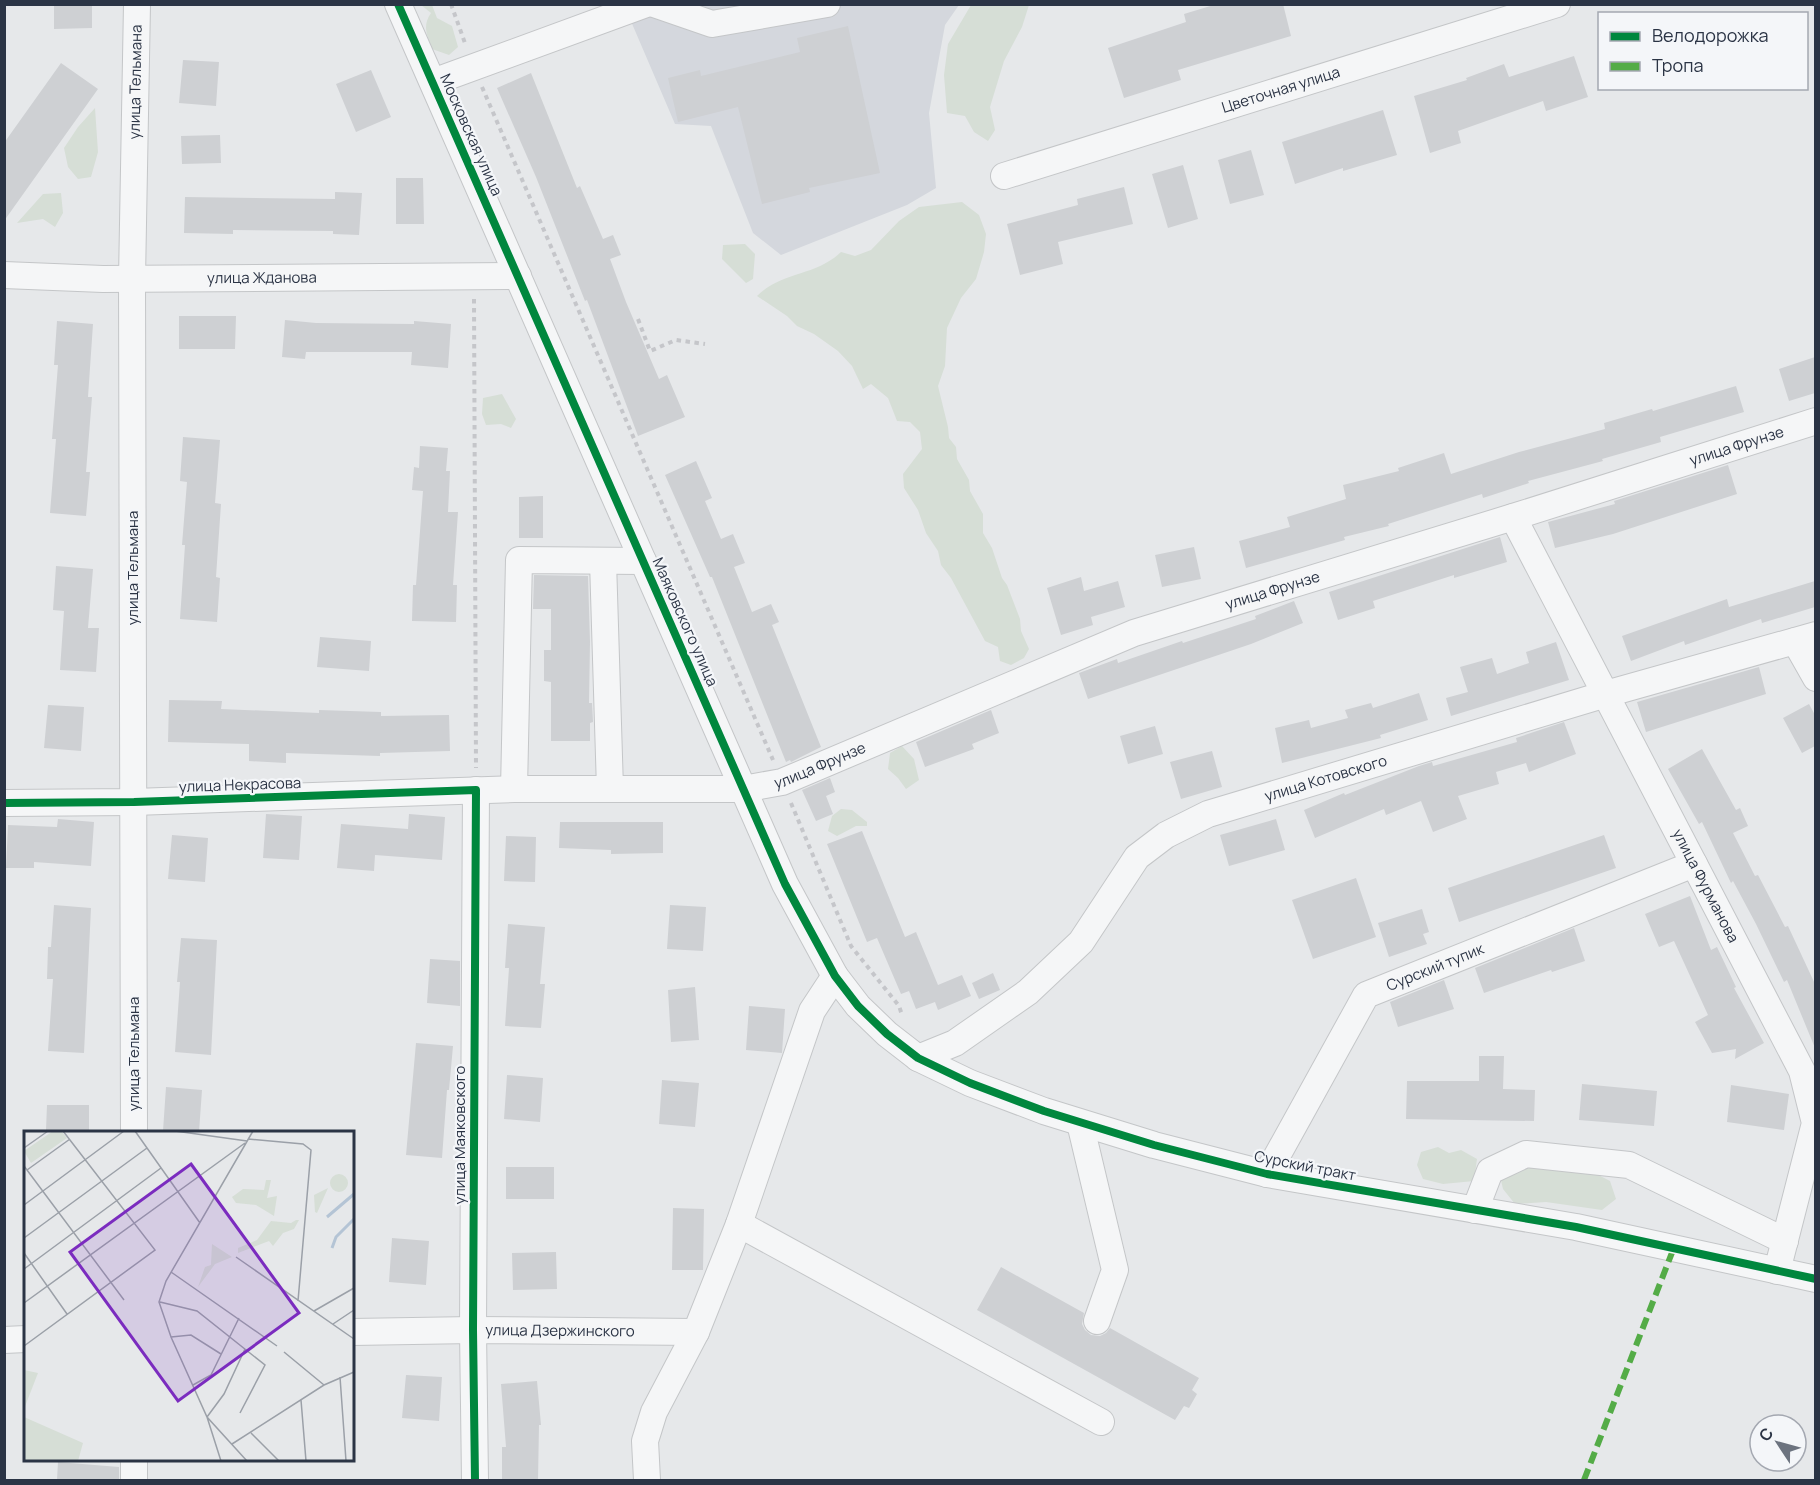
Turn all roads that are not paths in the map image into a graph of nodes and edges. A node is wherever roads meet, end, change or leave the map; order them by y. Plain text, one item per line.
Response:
1 (137, 4) edge
2 (398, 4) edge
3 (646, 4) edge
4 (654, 4) edge
5 (827, 4) edge
6 (1557, 4) edge
7 (433, 82) junction
8 (1004, 176) dead end
9 (4, 275) edge
10 (518, 276) junction
11 (132, 279) junction
12 (1815, 421) edge
13 (1513, 517) junction
14 (603, 561) junction
15 (643, 561) junction
16 (1805, 638) edge
17 (1815, 678) edge
18 (1606, 694) junction
19 (514, 789) junction
20 (610, 789) junction
21 (743, 789) junction
22 (477, 790) junction
23 (134, 802) junction
24 (4, 803) edge
25 (1694, 864) junction
26 (835, 976) junction
27 (918, 1058) junction
28 (1080, 1123) junction
29 (134, 1131) edge
30 (1267, 1174) junction
31 (1475, 1210) junction
32 (739, 1224) junction
33 (1785, 1241) junction
34 (1777, 1271) junction
35 (1815, 1279) edge
36 (1097, 1321) dead end
37 (472, 1330) junction
38 (354, 1332) edge
39 (696, 1332) junction
40 (24, 1339) edge
41 (4, 1340) edge
42 (1101, 1422) dead end
43 (134, 1461) edge
44 (134, 1480) edge
45 (475, 1480) edge
46 (648, 1480) edge

1 - 11 street, улица Тельмана
2 - 7 street, Московская улица
3 - 7 street
4 - 5 street
6 - 8 street, Цветочная улица
7 - 10 street, Московская улица
9 - 11 street, улица Жданова
10 - 11 street, улица Жданова
10 - 15 street, Маяковского улица
11 - 23 street, улица Тельмана
12 - 13 street, улица Фрунзе
13 - 18 street, улица Фурманова
13 - 21 street, улица Фрунзе
14 - 15 street
14 - 19 street
14 - 20 street
15 - 21 street, Маяковского улица
16 - 17 street
16 - 18 street, улица Котовского
18 - 25 street, улица Фурманова
18 - 27 street, улица Котовского
19 - 20 street, улица Некрасова
19 - 22 street, улица Некрасова
20 - 21 street, улица Некрасова
21 - 26 street, Маяковского улица
22 - 23 street, улица Некрасова
22 - 37 street, улица Маяковского
23 - 24 street, улица Некрасова
23 - 29 street, улица Тельмана
25 - 30 street, Сурский тупик
25 - 33 street, улица Фурманова
26 - 27 street, Сурский тракт
26 - 32 street
27 - 28 street, Сурский тракт
28 - 30 street, Сурский тракт
28 - 36 street
30 - 31 street, Сурский тракт
31 - 33 street
31 - 34 street, Сурский тракт
32 - 39 street
32 - 42 street
33 - 34 street, улица Фурманова
34 - 35 street, Сурский тракт
37 - 38 street, улица Дзержинского
37 - 39 street, улица Дзержинского
37 - 45 street, улица Маяковского
39 - 46 street
40 - 41 street
43 - 44 street

